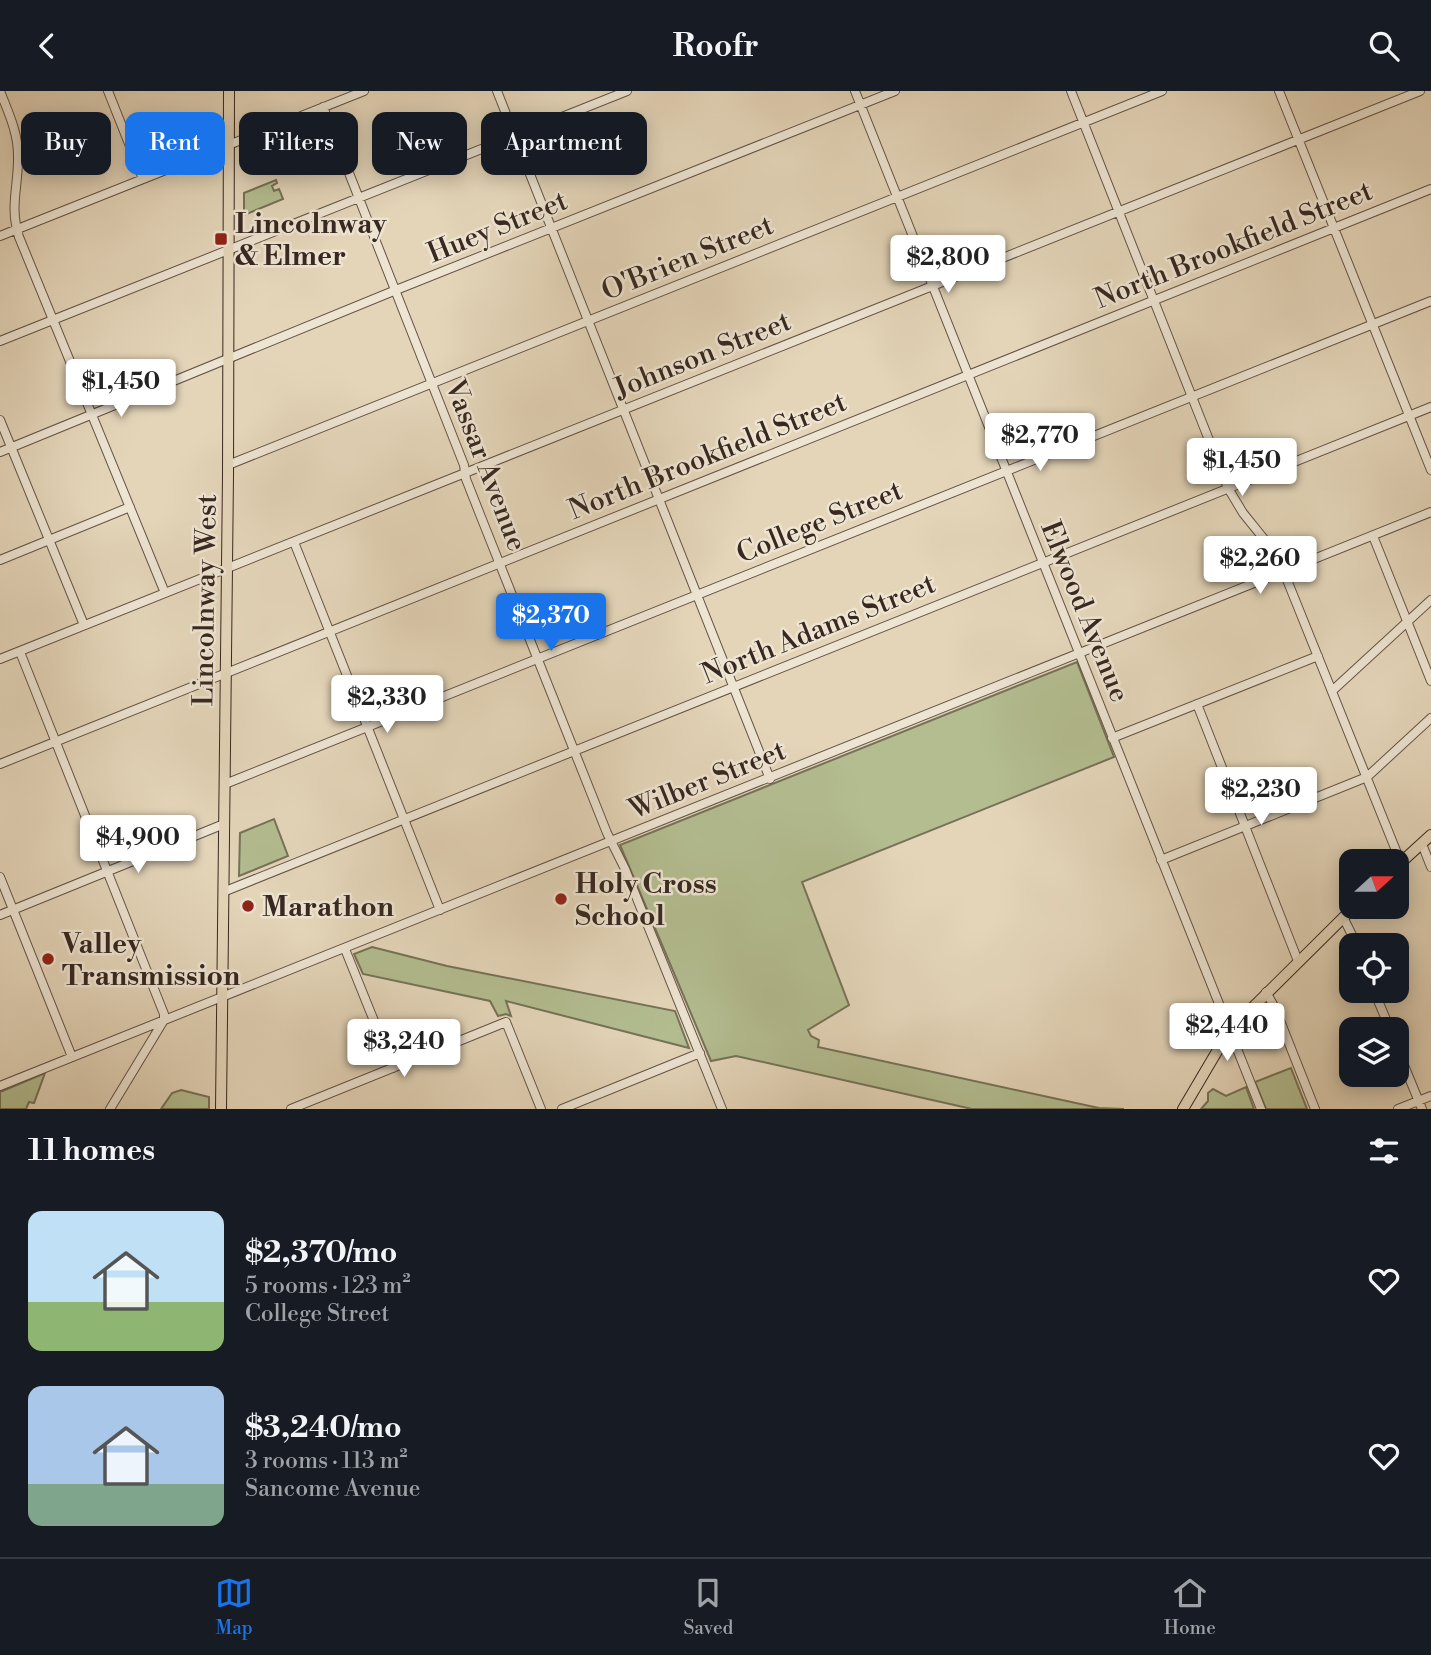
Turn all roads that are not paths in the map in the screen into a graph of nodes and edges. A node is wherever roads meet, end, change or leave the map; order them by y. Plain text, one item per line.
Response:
1 (0, 91) edge
2 (109, 91) edge
3 (229, 91) edge
4 (364, 91) edge
5 (497, 91) edge
6 (627, 91) edge
7 (855, 91) edge
8 (895, 91) edge
9 (1071, 91) edge
10 (1162, 91) edge
11 (1279, 91) edge
12 (1420, 91) edge
13 (860, 105) junction
14 (323, 107) junction
15 (505, 112) edge
16 (575, 112) edge
17 (1084, 122) junction
18 (1299, 139) junction
19 (229, 145) junction
20 (481, 150) edge
21 (531, 175) edge
22 (143, 179) junction
23 (1431, 189) edge
24 (897, 197) junction
25 (359, 198) junction
26 (1119, 211) junction
27 (552, 228) junction
28 (1335, 228) junction
29 (16, 230) junction
30 (0, 236) edge
31 (228, 250) junction
32 (932, 285) junction
33 (396, 290) junction
34 (1153, 300) junction
35 (1431, 301) edge
36 (52, 320) junction
37 (589, 321) junction
38 (1373, 324) junction
39 (0, 341) edge
40 (229, 359) junction
41 (968, 374) junction
42 (432, 384) junction
43 (1192, 397) junction
44 (1431, 407) edge
45 (624, 410) junction
46 (92, 415) junction
47 (1409, 416) junction
48 (0, 421) edge
49 (11, 447) junction
50 (0, 452) edge
51 (228, 465) junction
52 (1431, 470) edge
53 (1006, 471) junction
54 (465, 473) junction
55 (1228, 488) junction
56 (659, 498) junction
57 (130, 507) junction
58 (1431, 512) edge
59 (1373, 536) junction
60 (49, 540) junction
61 (294, 542) junction
62 (0, 560) edge
63 (499, 562) junction
64 (1042, 562) junction
65 (227, 568) junction
66 (1284, 571) junction
67 (165, 593) junction
68 (697, 595) junction
69 (1431, 600) edge
70 (1408, 621) junction
71 (84, 625) junction
72 (329, 631) junction
73 (20, 652) junction
74 (1078, 653) junction
75 (1318, 656) junction
76 (0, 659) edge
77 (538, 659) junction
78 (226, 672) junction
79 (1431, 681) edge
80 (734, 687) junction
81 (1332, 691) junction
82 (1197, 704) junction
83 (1431, 718) edge
84 (368, 728) junction
85 (1112, 738) junction
86 (55, 741) junction
87 (574, 750) junction
88 (0, 764) edge
89 (1367, 777) junction
90 (770, 779) junction
91 (225, 784) junction
92 (404, 819) junction
93 (224, 824) junction
94 (1245, 826) junction
95 (1431, 835) edge
96 (612, 842) junction
97 (1422, 844) junction
98 (1393, 849) edge
99 (1409, 856) edge
100 (1161, 860) junction
101 (1431, 867) edge
102 (107, 872) junction
103 (0, 877) edge
104 (223, 892) junction
105 (13, 910) junction
106 (440, 910) junction
107 (0, 915) edge
108 (1341, 919) edge
109 (345, 949) junction
110 (1298, 961) junction
111 (1266, 992) junction
112 (222, 997) junction
113 (164, 1020) junction
114 (1229, 1031) junction
115 (700, 1053) junction
116 (72, 1057) junction
117 (393, 1068) junction
118 (1409, 1078) edge
119 (0, 1086) edge
120 (1431, 1096) edge
121 (319, 1098) junction
122 (1420, 1105) edge
123 (110, 1109) edge
124 (221, 1109) edge
125 (291, 1109) edge
126 (324, 1109) edge
127 (541, 1109) edge
128 (562, 1109) edge
129 (722, 1109) edge
130 (1183, 1109) edge
131 (1261, 1109) edge
132 (1315, 1109) edge
133 (1398, 1109) edge

1 - 29 street
2 - 22 street
3 - 19 main road, Lincolnway West
4 - 14 street
5 - 15 street
6 - 16 street
7 - 13 street, Elwood Avenue
8 - 13 street, Huey Street
9 - 17 street
10 - 17 street, O'Brien Street
11 - 18 street
12 - 18 street, Johnson Street
13 - 24 street, Elwood Avenue
13 - 27 street, Huey Street
14 - 19 street
14 - 25 street, Vassar Avenue
17 - 24 street, O'Brien Street
17 - 26 street
18 - 26 street, Johnson Street
18 - 28 street
19 - 22 street
19 - 31 main road, Lincolnway West
20 - 25 street
21 - 27 street
22 - 29 street
23 - 28 street, North Brookfield Street
24 - 32 street, Elwood Avenue
24 - 37 street, O'Brien Street
25 - 31 street
25 - 33 street, Vassar Avenue
26 - 32 street, Johnson Street
26 - 34 street
27 - 33 street, Huey Street
27 - 37 street
28 - 34 street, North Brookfield Street
28 - 38 street
29 - 30 street
29 - 36 street
31 - 36 street
31 - 40 main road, Lincolnway West
32 - 41 street, Elwood Avenue
32 - 45 street, Johnson Street
33 - 40 street, Huey Street
33 - 42 street, Vassar Avenue
34 - 41 street, North Brookfield Street
34 - 43 street
35 - 38 street, College Street
36 - 39 street
36 - 46 street
37 - 42 street, O'Brien Street
37 - 45 street
38 - 43 street, College Street
38 - 47 street
40 - 46 street, Huey Street
40 - 51 main road, Lincolnway West
41 - 53 street, Elwood Avenue
41 - 56 street, North Brookfield Street
42 - 51 street, O'Brien Street
42 - 54 street, Vassar Avenue
43 - 53 street, College Street
43 - 55 street
44 - 47 street, North Adams Street
45 - 54 street, Johnson Street
45 - 56 street
46 - 49 street, Huey Street
46 - 57 street
47 - 52 street
47 - 55 street, North Adams Street
48 - 49 street
49 - 50 street, Huey Street
49 - 60 street
51 - 65 main road, Lincolnway West
53 - 64 street, Elwood Avenue
53 - 68 street, College Street
54 - 61 street, Johnson Street
54 - 63 street, Vassar Avenue
55 - 64 street, North Adams Street
55 - 66 street
56 - 63 street, North Brookfield Street
56 - 68 street
57 - 60 street
57 - 67 street
58 - 59 street, Wilber Street
59 - 66 street, Wilber Street
59 - 70 street
60 - 62 street
60 - 71 street
61 - 65 street, Johnson Street
61 - 72 street
63 - 72 street, North Brookfield Street
63 - 77 street, Vassar Avenue
64 - 74 street, Elwood Avenue
64 - 80 street, North Adams Street
65 - 67 street, Johnson Street
65 - 78 main road, Lincolnway West
66 - 74 street, Wilber Street
66 - 75 street
67 - 71 street, Johnson Street
68 - 77 street, College Street
68 - 80 street
69 - 70 street
70 - 79 street
70 - 81 street
71 - 73 street, Johnson Street
72 - 78 street, North Brookfield Street
72 - 84 street
73 - 76 street, Johnson Street
73 - 86 street
74 - 85 street, Elwood Avenue
74 - 90 street, Wilber Street
75 - 81 street
75 - 82 street
77 - 84 street, College Street
77 - 87 street, Vassar Avenue
78 - 86 street, North Brookfield Street
78 - 91 main road, Lincolnway West
80 - 87 street, North Adams Street
80 - 90 street
81 - 89 street
82 - 85 street
82 - 94 street
83 - 89 street
84 - 91 street, College Street
84 - 92 street
85 - 100 street, Elwood Avenue
86 - 88 street, North Brookfield Street
86 - 102 street
87 - 92 street, North Adams Street
87 - 96 street, Vassar Avenue
89 - 94 street
89 - 98 street
90 - 96 street, Wilber Street
91 - 93 main road, Lincolnway West
92 - 104 street, North Adams Street
92 - 106 street
93 - 102 street
93 - 104 main road, Lincolnway West
94 - 100 street
94 - 110 street
95 - 97 main road
96 - 106 street, Wilber Street
96 - 115 street, Vassar Avenue
97 - 99 main road
97 - 101 street
100 - 114 street, Elwood Avenue
102 - 105 street
102 - 113 street
103 - 105 street
104 - 112 main road, Lincolnway West
105 - 107 street
105 - 116 street
106 - 109 street, Wilber Street
108 - 110 main road
109 - 112 street, Wilber Street
109 - 117 street
110 - 111 main road
111 - 114 main road
111 - 132 street
112 - 113 street, Wilber Street
112 - 124 main road, Lincolnway West
113 - 116 street, Wilber Street
113 - 123 street
114 - 130 main road
114 - 131 street, Elwood Avenue
115 - 128 street
115 - 129 street, Vassar Avenue
116 - 119 street, Wilber Street
117 - 121 street
117 - 127 street
118 - 122 street
120 - 122 street
121 - 125 street
121 - 126 street
122 - 133 street

